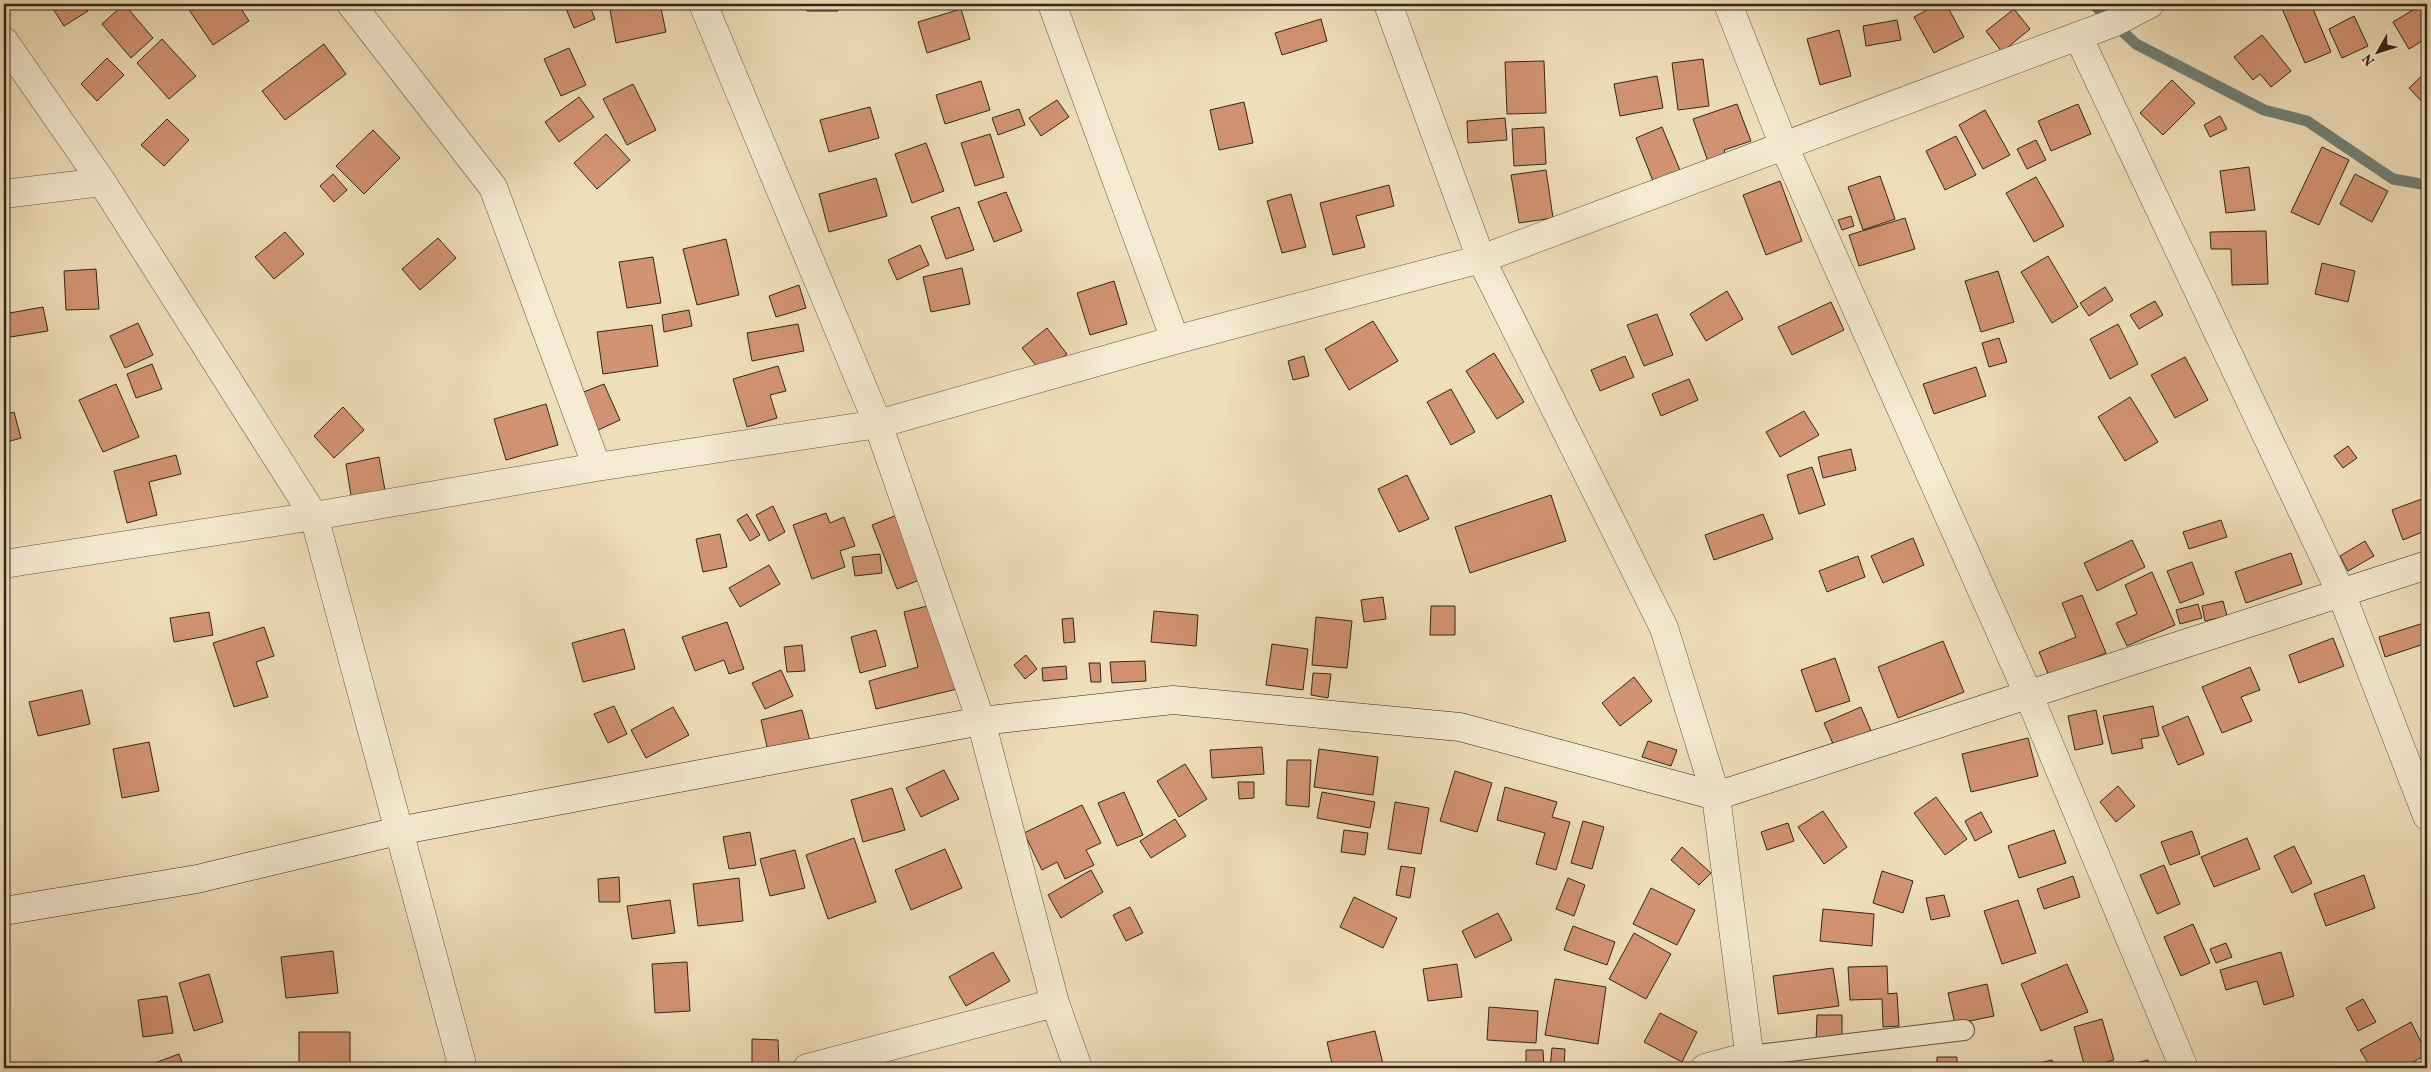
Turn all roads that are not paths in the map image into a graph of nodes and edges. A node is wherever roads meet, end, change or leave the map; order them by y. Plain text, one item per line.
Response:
1 (351, 4) edge
2 (703, 4) edge
3 (1052, 4) edge
4 (1388, 4) edge
5 (1728, 4) edge
6 (2150, 4) edge
7 (2078, 36) junction
8 (4, 41) edge
9 (1784, 146) junction
10 (102, 182) junction
11 (4, 194) edge
12 (1481, 259) junction
13 (1175, 340) junction
14 (878, 424) junction
15 (597, 467) junction
16 (314, 516) junction
17 (4, 564) edge
18 (2427, 566) edge
19 (2341, 593) junction
20 (2029, 696) junction
21 (981, 721) junction
22 (1716, 796) junction
23 (2427, 816) edge
24 (398, 830) junction
25 (4, 912) edge
26 (1055, 1003) junction
27 (1964, 1030) dead end
28 (1750, 1062) edge
29 (462, 1068) edge
30 (807, 1068) edge
31 (1078, 1068) edge
32 (1705, 1068) edge
33 (2184, 1068) edge

1 - 15 street
2 - 14 street
3 - 13 street
4 - 12 street
5 - 9 street
6 - 7 street
7 - 9 street
7 - 19 street
8 - 10 street
9 - 12 street
9 - 20 street
10 - 11 street
10 - 16 street
12 - 13 street
12 - 22 street
13 - 14 street
14 - 15 street
14 - 21 street
15 - 16 street
16 - 17 street
16 - 24 street
18 - 19 street
19 - 20 street
19 - 23 street
20 - 22 street
20 - 33 street
21 - 22 street
21 - 24 street
21 - 26 street
22 - 28 street
24 - 25 street
24 - 29 street
26 - 30 street
26 - 31 street
27 - 28 lane
28 - 32 street

